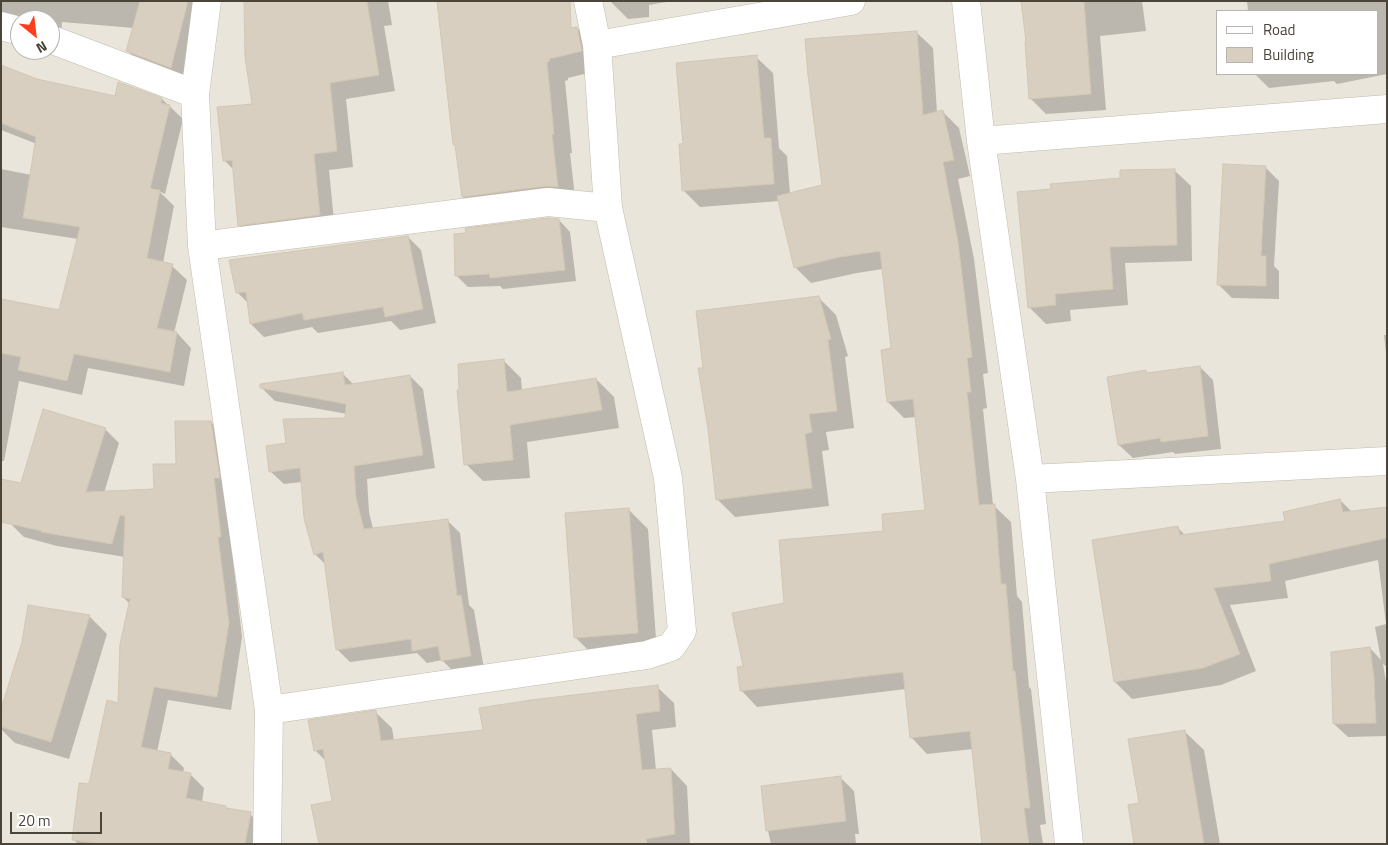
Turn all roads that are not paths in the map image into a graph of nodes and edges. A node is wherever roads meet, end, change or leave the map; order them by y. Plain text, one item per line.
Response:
1 (207, 1) edge
2 (588, 1) edge
3 (851, 1) edge
4 (966, 1) edge
5 (60, 43) edge
6 (597, 44) junction
7 (195, 94) junction
8 (1387, 109) edge
9 (981, 141) junction
10 (608, 208) junction
11 (202, 246) junction
12 (1387, 461) edge
13 (1030, 479) junction
14 (269, 710) junction
15 (267, 844) edge
16 (1069, 844) edge

1 - 7 street
2 - 6 street
3 - 6 street
4 - 9 street
5 - 7 street
6 - 10 street
7 - 11 street
8 - 9 street
9 - 13 street
10 - 11 street
10 - 14 street
11 - 14 street
12 - 13 street
13 - 16 street
14 - 15 street

